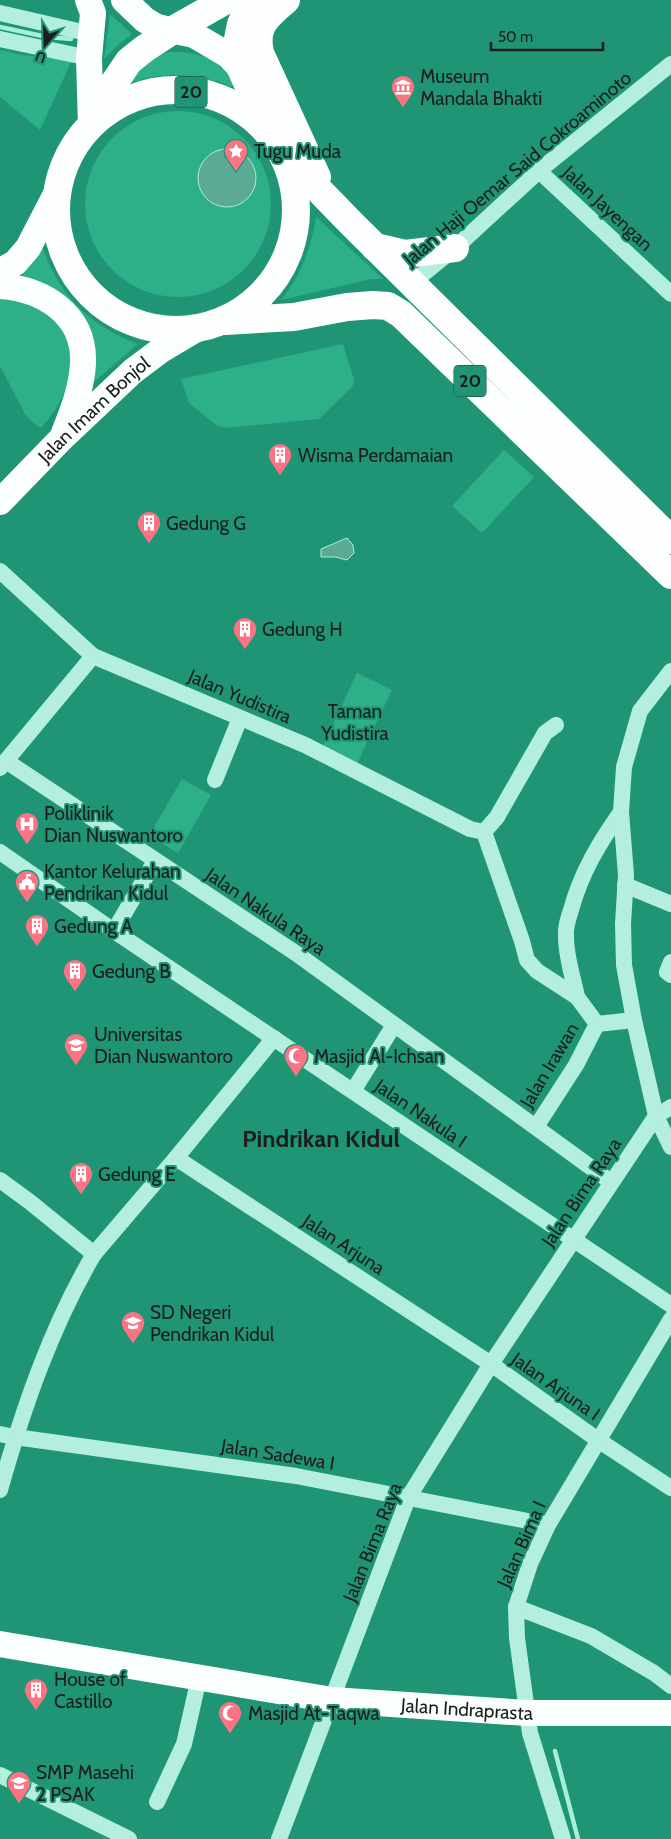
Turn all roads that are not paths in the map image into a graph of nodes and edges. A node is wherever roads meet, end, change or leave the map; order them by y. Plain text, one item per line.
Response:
1 (88, 0) edge
2 (124, 0) edge
3 (226, 0) edge
4 (256, 0) edge
5 (286, 0) edge
6 (0, 13) edge
7 (173, 30) junction
8 (0, 39) edge
9 (90, 46) junction
10 (671, 64) edge
11 (241, 68) junction
12 (91, 126) junction
13 (280, 150) junction
14 (539, 171) junction
15 (57, 192) junction
16 (350, 222) junction
17 (375, 247) junction
18 (455, 248) junction
19 (0, 271) edge
20 (412, 283) junction
21 (0, 286) edge
22 (671, 294) edge
23 (209, 325) junction
24 (62, 438) junction
25 (0, 502) edge
26 (671, 540) edge
27 (0, 571) edge
28 (671, 575) edge
29 (93, 656) junction
30 (671, 671) edge
31 (240, 718) junction
32 (556, 725) dead end
33 (3, 764) edge
34 (215, 780) dead end
35 (621, 812) junction
36 (484, 832) junction
37 (0, 852) edge
38 (155, 861) junction
39 (625, 885) junction
40 (671, 904) edge
41 (114, 931) junction
42 (577, 997) junction
43 (634, 1020) junction
44 (597, 1024) junction
45 (394, 1025) junction
46 (274, 1038) junction
47 (353, 1091) junction
48 (671, 1107) edge
49 (656, 1116) junction
50 (536, 1127) junction
51 (671, 1147) edge
52 (176, 1158) junction
53 (0, 1180) edge
54 (611, 1182) junction
55 (572, 1240) junction
56 (94, 1254) junction
57 (671, 1305) edge
58 (671, 1319) edge
59 (664, 1347) edge
60 (491, 1364) junction
61 (7, 1435) edge
62 (598, 1440) junction
63 (671, 1488) edge
64 (0, 1490) edge
65 (408, 1498) junction
66 (548, 1525) junction
67 (516, 1607) junction
68 (0, 1644) edge
69 (199, 1678) junction
70 (671, 1686) edge
71 (332, 1700) junction
72 (527, 1713) junction
73 (671, 1713) edge
74 (0, 1775) edge
75 (157, 1802) dead end
76 (128, 1839) edge
77 (279, 1839) edge
78 (563, 1839) edge

1 - 9 main road
2 - 7 main road
3 - 7 highway, 20
4 - 11 highway, 20
5 - 16 highway
6 - 9 street
7 - 11 main road
7 - 12 highway, 20
8 - 9 street
9 - 12 main road
10 - 14 street, Jalan Haji Oemar Said Cokroaminoto
11 - 13 highway, 20
12 - 13 highway, 20
12 - 15 highway, 20
13 - 16 highway, 20
13 - 23 highway, 20
14 - 18 street, Jalan Haji Oemar Said Cokroaminoto
14 - 22 street, Jalan Jayengan
15 - 19 main road
15 - 23 highway, 20
16 - 17 highway, 20
17 - 18 highway
17 - 20 highway, 20
18 - 20 street, Jalan Haji Oemar Said Cokroaminoto
20 - 26 highway, 20
21 - 24 main road
23 - 24 main road, Jalan Imam Bonjol
23 - 28 highway, 20
24 - 25 main road, Jalan Imam Bonjol
27 - 29 street, Jalan Yudistira
29 - 31 street, Jalan Yudistira
29 - 33 street, Jalan Nakula Raya
30 - 35 street
31 - 34 street
31 - 36 street, Jalan Yudistira
32 - 36 street
33 - 38 street, Jalan Nakula Raya
35 - 39 street
35 - 42 street
36 - 42 street, Jalan Irawan
37 - 41 street, Jalan Nakula I
38 - 41 street
38 - 45 street, Jalan Nakula Raya
39 - 40 street
39 - 43 street
41 - 46 street, Jalan Nakula I
42 - 44 street, Jalan Irawan
43 - 44 street, Jalan Irawan
43 - 49 street
44 - 50 street, Jalan Irawan
45 - 47 street
45 - 50 street, Jalan Nakula Raya
46 - 47 street, Jalan Nakula I
46 - 52 street
47 - 55 street, Jalan Nakula I
48 - 49 street
49 - 51 street
49 - 54 street, Jalan Bima Raya
50 - 54 street, Jalan Nakula Raya
52 - 56 street
52 - 60 street, Jalan Arjuna
53 - 56 street
54 - 55 street, Jalan Bima Raya
55 - 57 street, Jalan Nakula I
55 - 60 street, Jalan Bima Raya
56 - 61 street
58 - 59 street, Jalan Bima I
59 - 62 street, Jalan Bima I
60 - 62 street, Jalan Arjuna I
60 - 65 street, Jalan Bima Raya
61 - 64 street
61 - 65 street, Jalan Sadewa I
62 - 63 street, Jalan Arjuna I
62 - 66 street, Jalan Bima I
65 - 66 street, Jalan Sadewa I
65 - 71 street, Jalan Bima Raya
66 - 67 street, Jalan Bima I
67 - 70 street
67 - 72 street, Jalan Bima I
68 - 69 main road, Jalan Indraprasta
69 - 71 main road, Jalan Indraprasta
69 - 75 street
71 - 72 main road, Jalan Indraprasta
71 - 77 street, Jalan Bima Raya
72 - 73 main road, Jalan Indraprasta
72 - 78 street, Jalan Bima I
74 - 76 street

